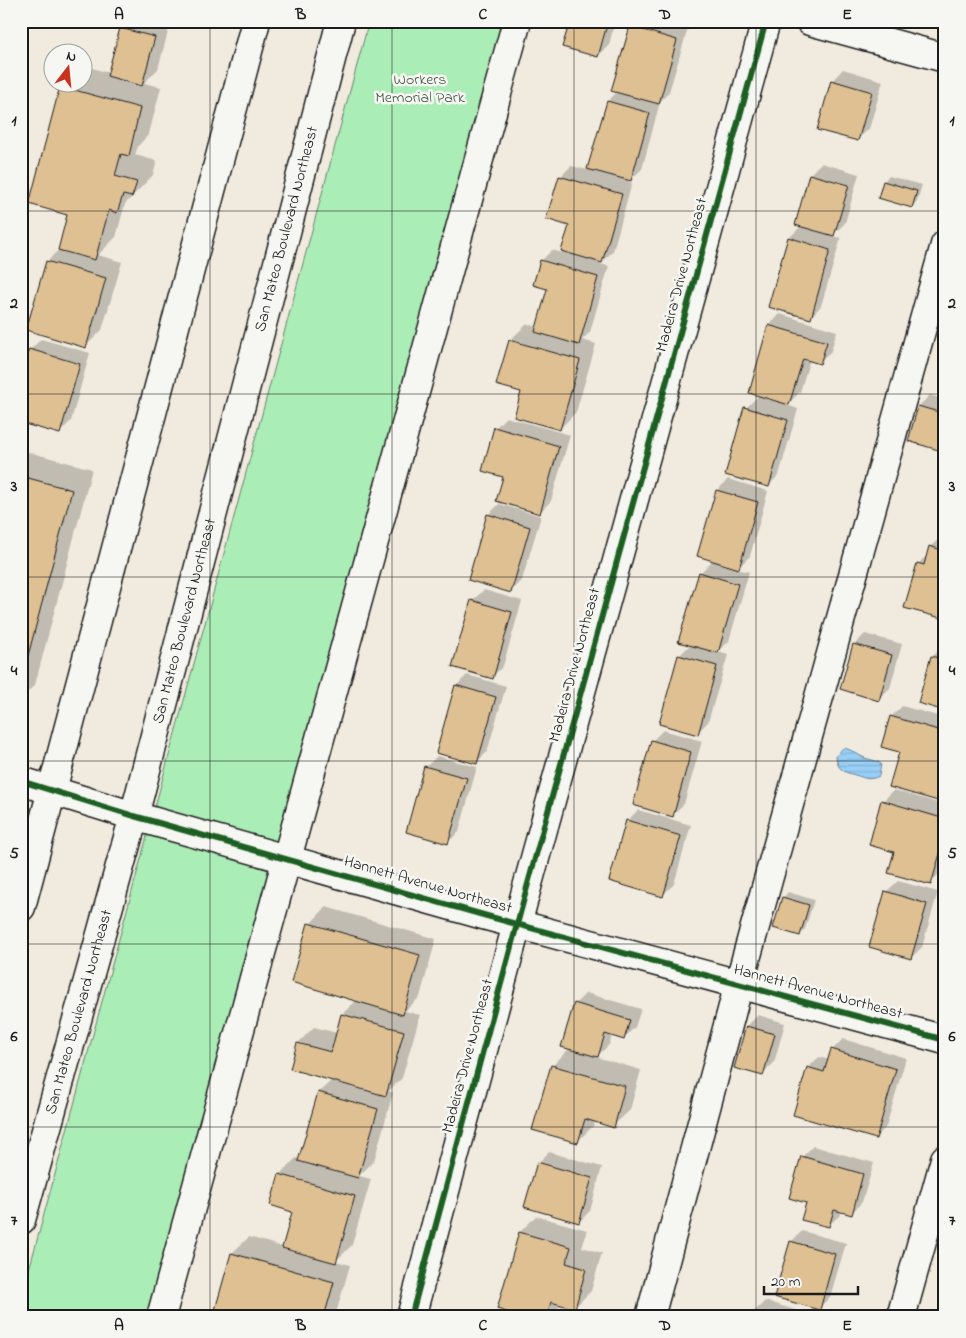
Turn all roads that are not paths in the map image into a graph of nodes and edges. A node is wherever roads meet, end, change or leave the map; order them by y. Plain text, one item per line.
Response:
1 (256, 21) edge
2 (342, 21) edge
3 (517, 21) edge
4 (766, 21) edge
5 (810, 21) edge
6 (945, 58) edge
7 (945, 245) edge
8 (21, 781) edge
9 (53, 792) junction
10 (134, 816) junction
11 (287, 860) junction
12 (21, 907) edge
13 (517, 925) junction
14 (739, 984) junction
15 (945, 1040) edge
16 (945, 1159) edge
17 (21, 1220) edge
18 (161, 1317) edge
19 (411, 1317) edge
20 (650, 1317) edge
21 (901, 1317) edge

1 - 9 street
2 - 10 street, San Mateo Boulevard Northeast
3 - 11 street
4 - 13 street, Madeira Drive Northeast
5 - 6 street
7 - 14 street
8 - 9 street, Hannett Avenue Northeast
9 - 10 street, Hannett Avenue Northeast
9 - 12 street
10 - 11 street, Hannett Avenue Northeast
10 - 17 street, San Mateo Boulevard Northeast
11 - 13 street, Hannett Avenue Northeast
11 - 18 street
13 - 14 street, Hannett Avenue Northeast
13 - 19 street, Madeira Drive Northeast
14 - 15 street, Hannett Avenue Northeast
14 - 20 street
16 - 21 street

